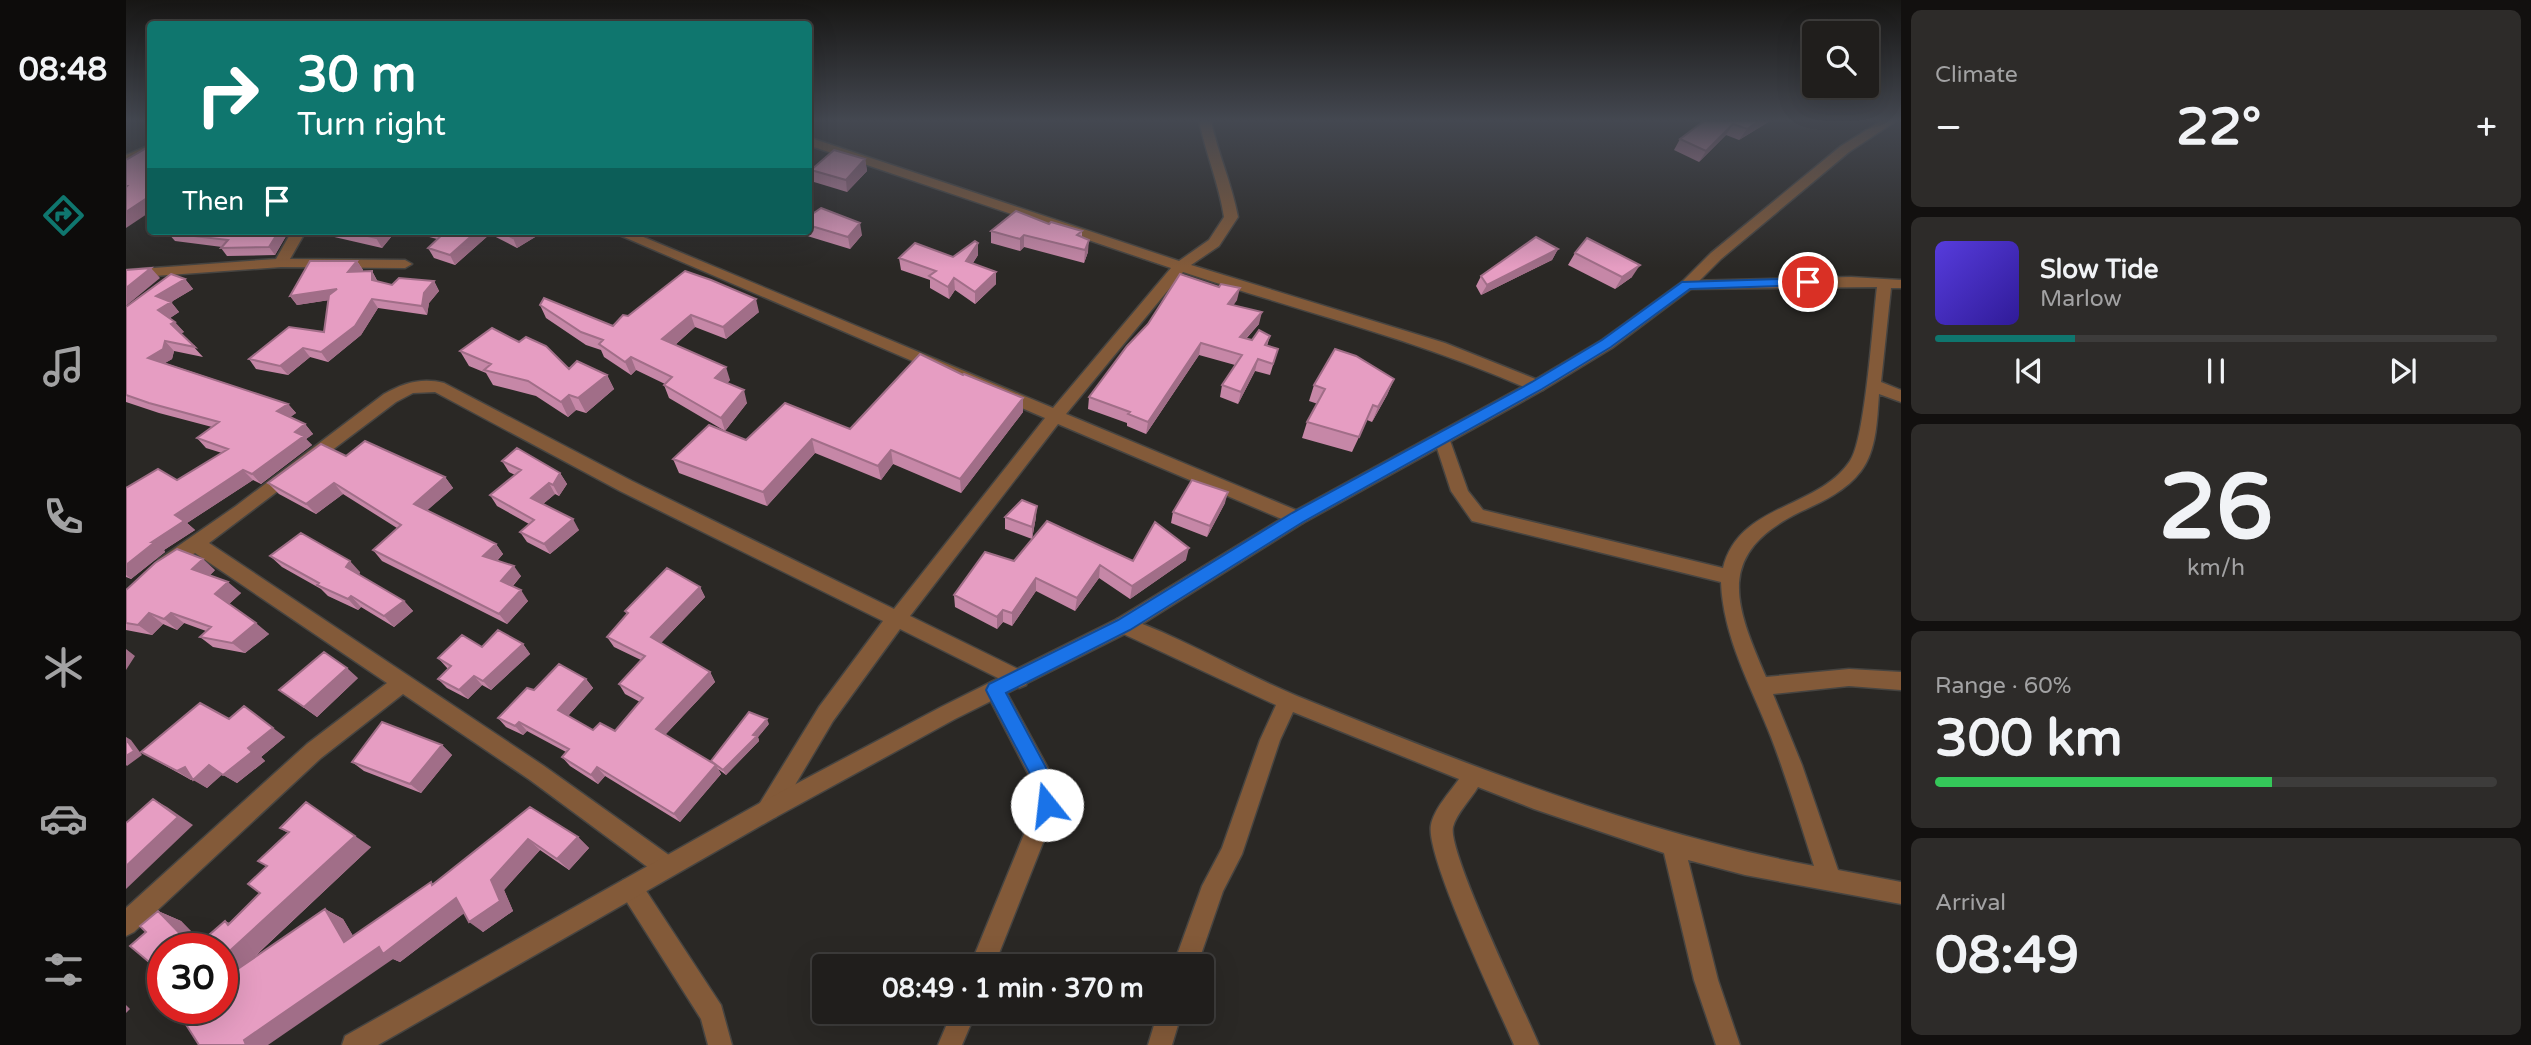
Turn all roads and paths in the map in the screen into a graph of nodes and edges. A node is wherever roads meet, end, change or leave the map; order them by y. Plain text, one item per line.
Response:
1 (894, 170) edge
2 (1218, 170) edge
3 (1820, 170) edge
4 (297, 235) edge
5 (627, 235) edge
6 (281, 262) junction
7 (405, 264) dead end
8 (1180, 265) junction
9 (186, 269) junction
10 (126, 274) edge
11 (1893, 284) edge
12 (165, 285) edge
13 (1687, 285) junction
14 (1872, 385) junction
15 (1537, 386) junction
16 (1901, 396) edge
17 (1056, 414) junction
18 (1442, 439) junction
19 (1297, 518) junction
20 (195, 543) junction
21 (153, 574) edge
22 (1730, 577) junction
23 (897, 621) junction
24 (1124, 625) junction
25 (1019, 679) junction
26 (1901, 681) edge
27 (401, 684) junction
28 (1761, 687) junction
29 (995, 690) junction
30 (1288, 701) junction
31 (1474, 775) junction
32 (768, 810) junction
33 (1673, 845) junction
34 (665, 866) junction
35 (1830, 880) junction
36 (631, 888) junction
37 (1900, 895) edge
38 (126, 924) edge
39 (987, 954) edge
40 (1189, 954) edge
41 (959, 1024) edge
42 (1166, 1024) edge
43 (354, 1045) edge
44 (720, 1045) edge
45 (950, 1045) edge
46 (1160, 1045) edge
47 (1527, 1045) edge
48 (1728, 1045) edge

1 - 8 street
2 - 8 street
3 - 13 street
4 - 6 street
5 - 17 street
6 - 7 street
6 - 9 street
8 - 15 street
8 - 17 street
9 - 10 street
9 - 12 street
11 - 13 street
11 - 14 street
13 - 15 street
14 - 16 street
14 - 22 street
15 - 18 street
17 - 19 street
17 - 23 street
18 - 19 street
18 - 22 street
19 - 24 street
20 - 21 street
20 - 23 street
20 - 27 street
22 - 28 street
23 - 25 street
23 - 32 street
24 - 25 street
24 - 30 street
25 - 29 street
26 - 28 street
27 - 34 street
27 - 38 street
28 - 35 street
29 - 32 street
29 - 39 street
30 - 31 street
30 - 40 street
31 - 33 street
31 - 47 street
32 - 34 street
33 - 35 street
33 - 48 street
34 - 36 street
35 - 37 street
36 - 43 street
36 - 44 street
41 - 45 street
42 - 46 street

